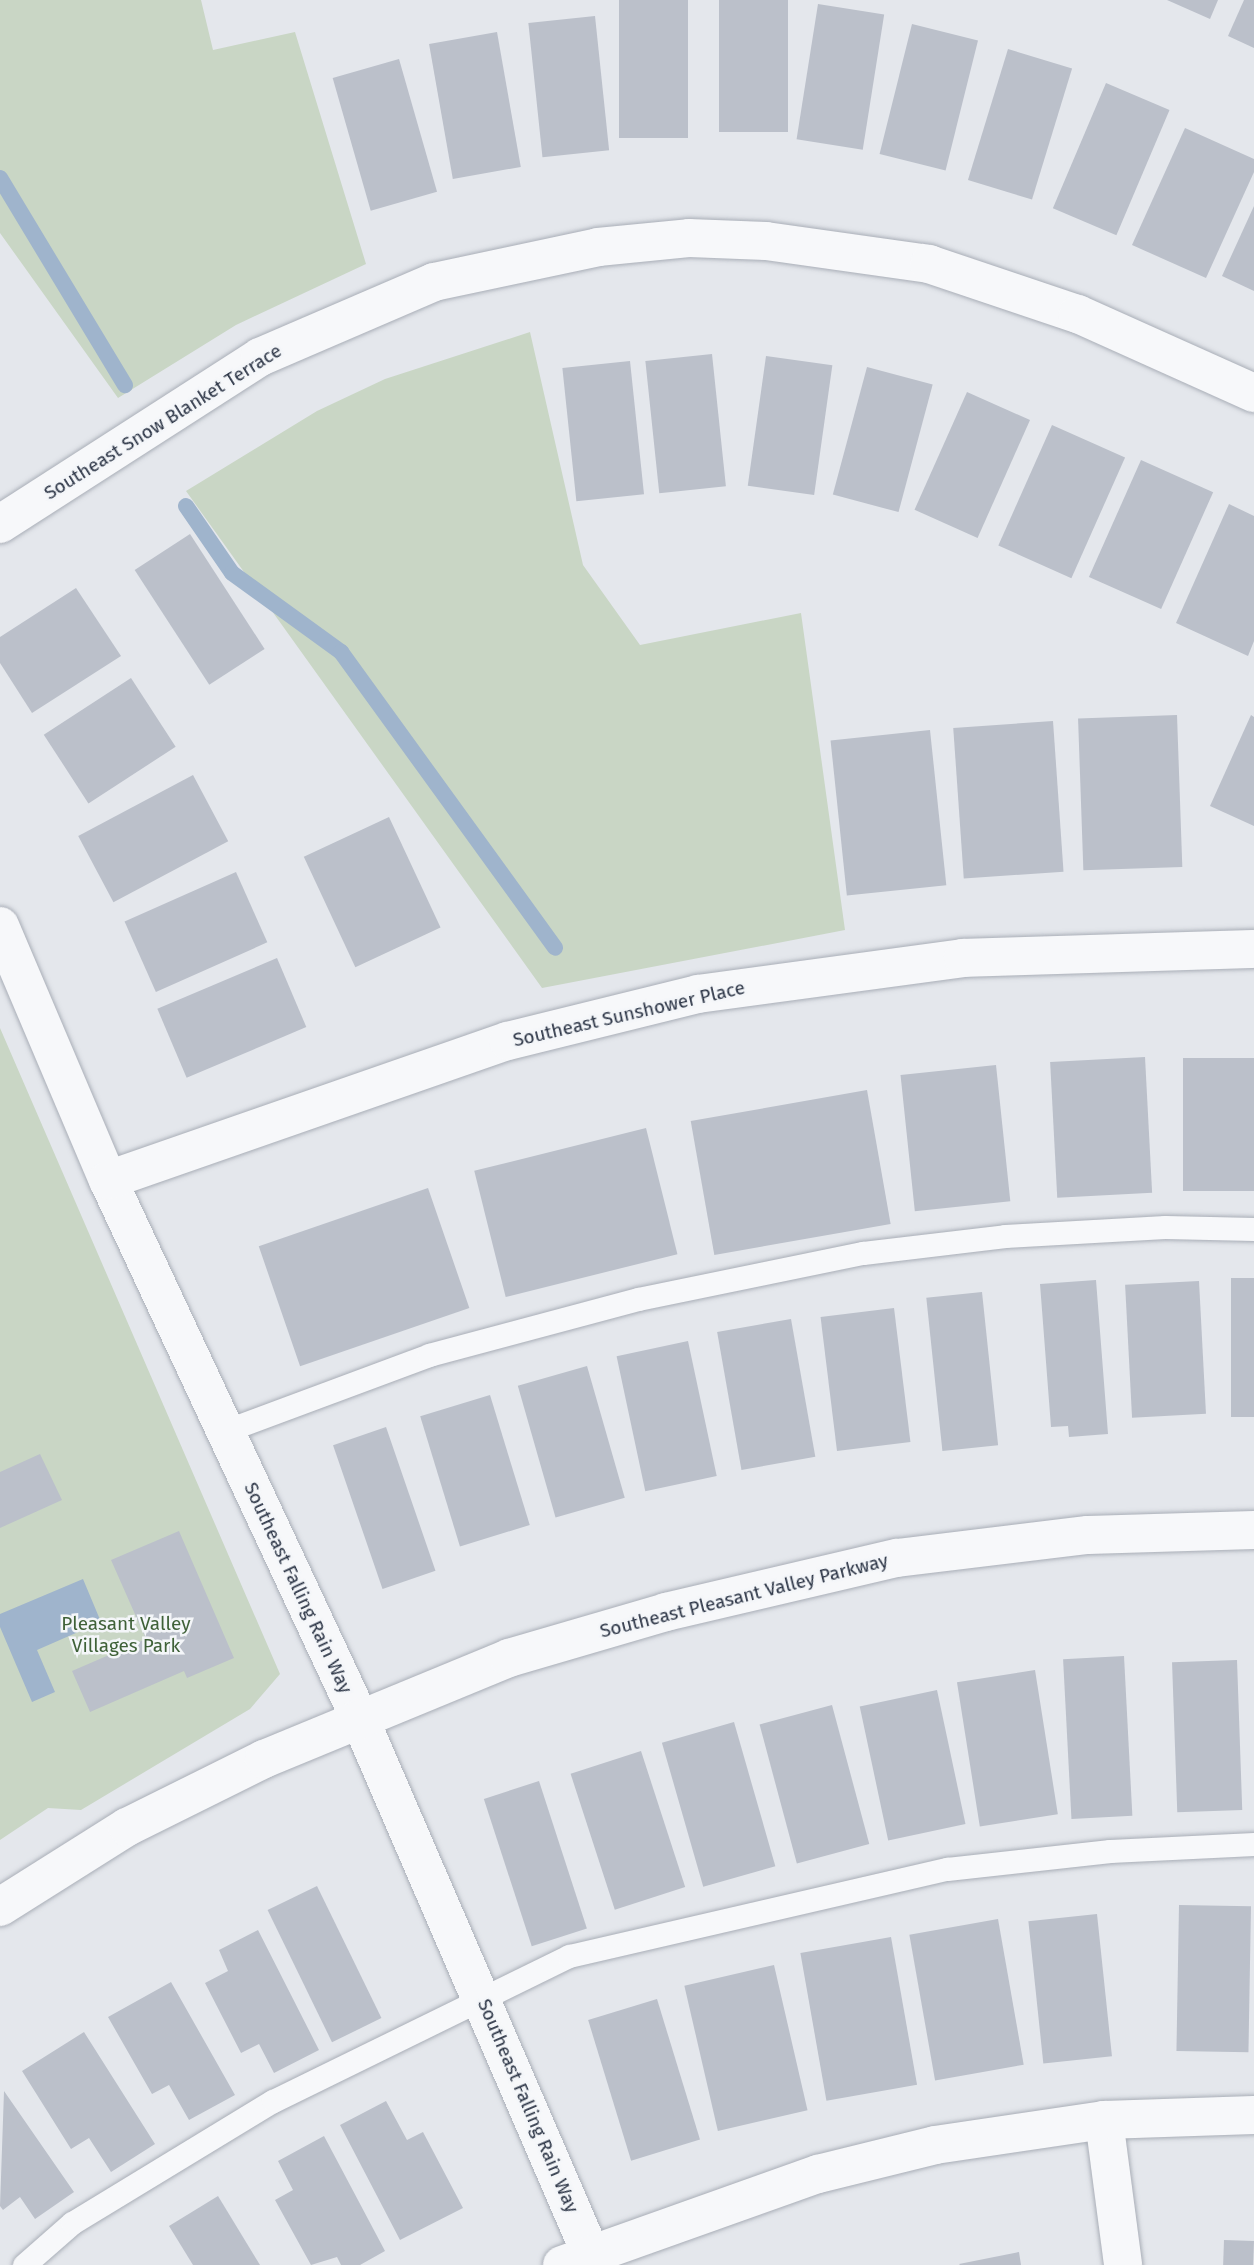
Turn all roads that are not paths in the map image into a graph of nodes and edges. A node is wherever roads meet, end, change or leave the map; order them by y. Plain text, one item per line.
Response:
1 (1254, 393) edge
2 (0, 524) edge
3 (0, 926) edge
4 (1254, 949) edge
5 (108, 1180) junction
6 (1254, 1229) edge
7 (225, 1431) junction
8 (1254, 1530) edge
9 (359, 1717) junction
10 (1254, 1844) edge
11 (0, 1907) edge
12 (480, 1997) junction
13 (1254, 2115) edge
14 (1104, 2120) junction
15 (576, 2259) edge
16 (24, 2265) edge
17 (1123, 2265) edge

1 - 2 street, Southeast Snow Blanket Terrace
3 - 5 street, Southeast Falling Rain Way
4 - 5 street, Southeast Sunshower Place
5 - 7 street, Southeast Falling Rain Way
6 - 7 lane
7 - 9 street, Southeast Falling Rain Way
8 - 9 street, Southeast Pleasant Valley Parkway
9 - 11 street, Southeast Pleasant Valley Parkway
9 - 12 street, Southeast Falling Rain Way
10 - 12 lane
12 - 15 street, Southeast Falling Rain Way
12 - 16 lane
13 - 14 street
14 - 15 street
14 - 17 street

